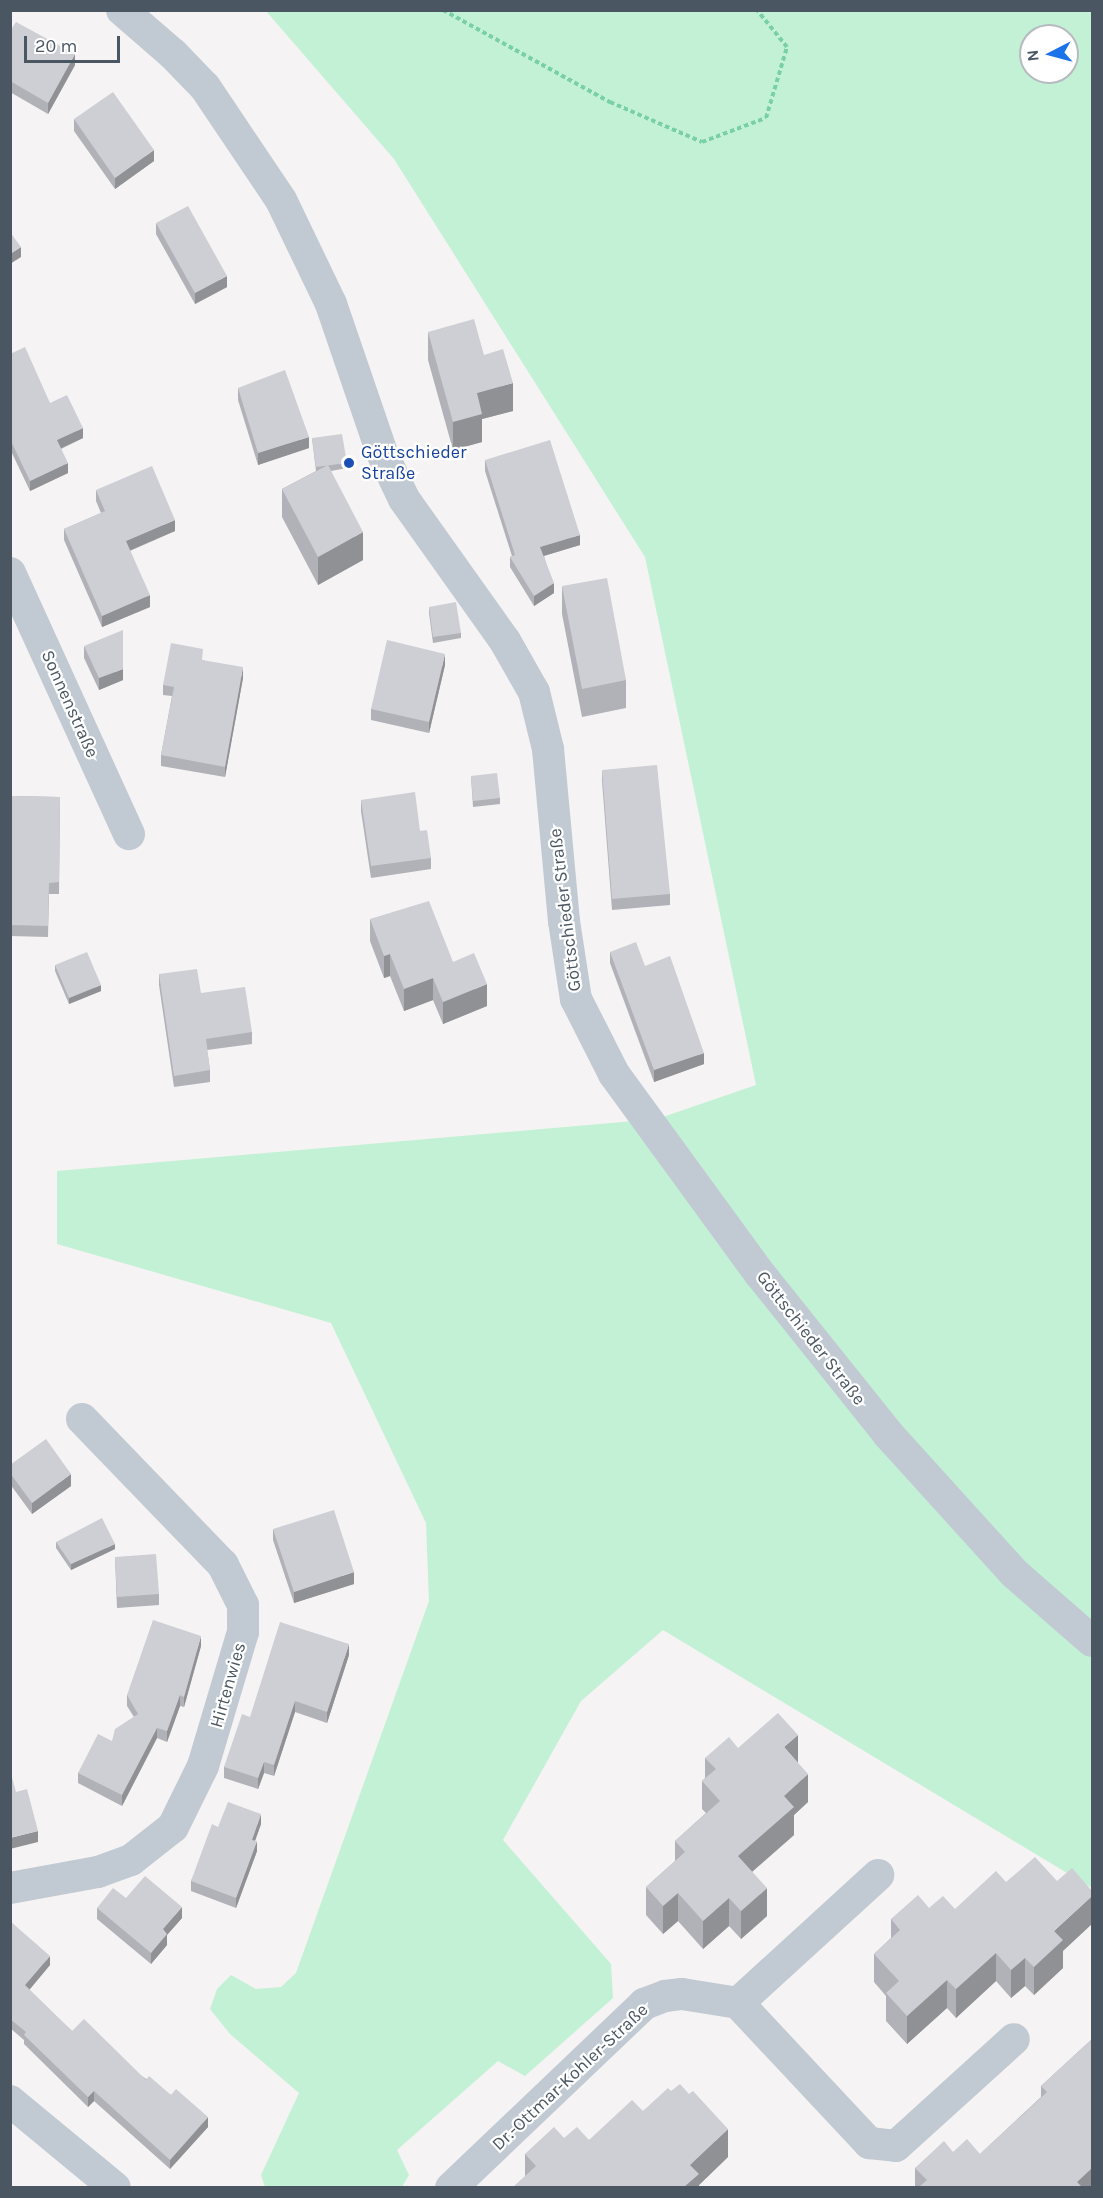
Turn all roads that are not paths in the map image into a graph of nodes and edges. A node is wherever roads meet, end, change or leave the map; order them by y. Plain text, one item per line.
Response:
1 (122, 10) edge
2 (10, 573) edge
3 (129, 834) dead end
4 (82, 1419) dead end
5 (1092, 1641) edge
6 (878, 1875) dead end
7 (10, 1888) edge
8 (738, 2003) junction
9 (1014, 2039) dead end
10 (10, 2101) edge
11 (115, 2187) edge
12 (451, 2187) edge

1 - 5 street, Göttschieder Straße
2 - 3 street, Sonnenstraße
4 - 7 street, Hirtenwies
6 - 8 street
8 - 9 street
8 - 12 street, Dr.-Ottmar-Kohler-Straße
10 - 11 street

